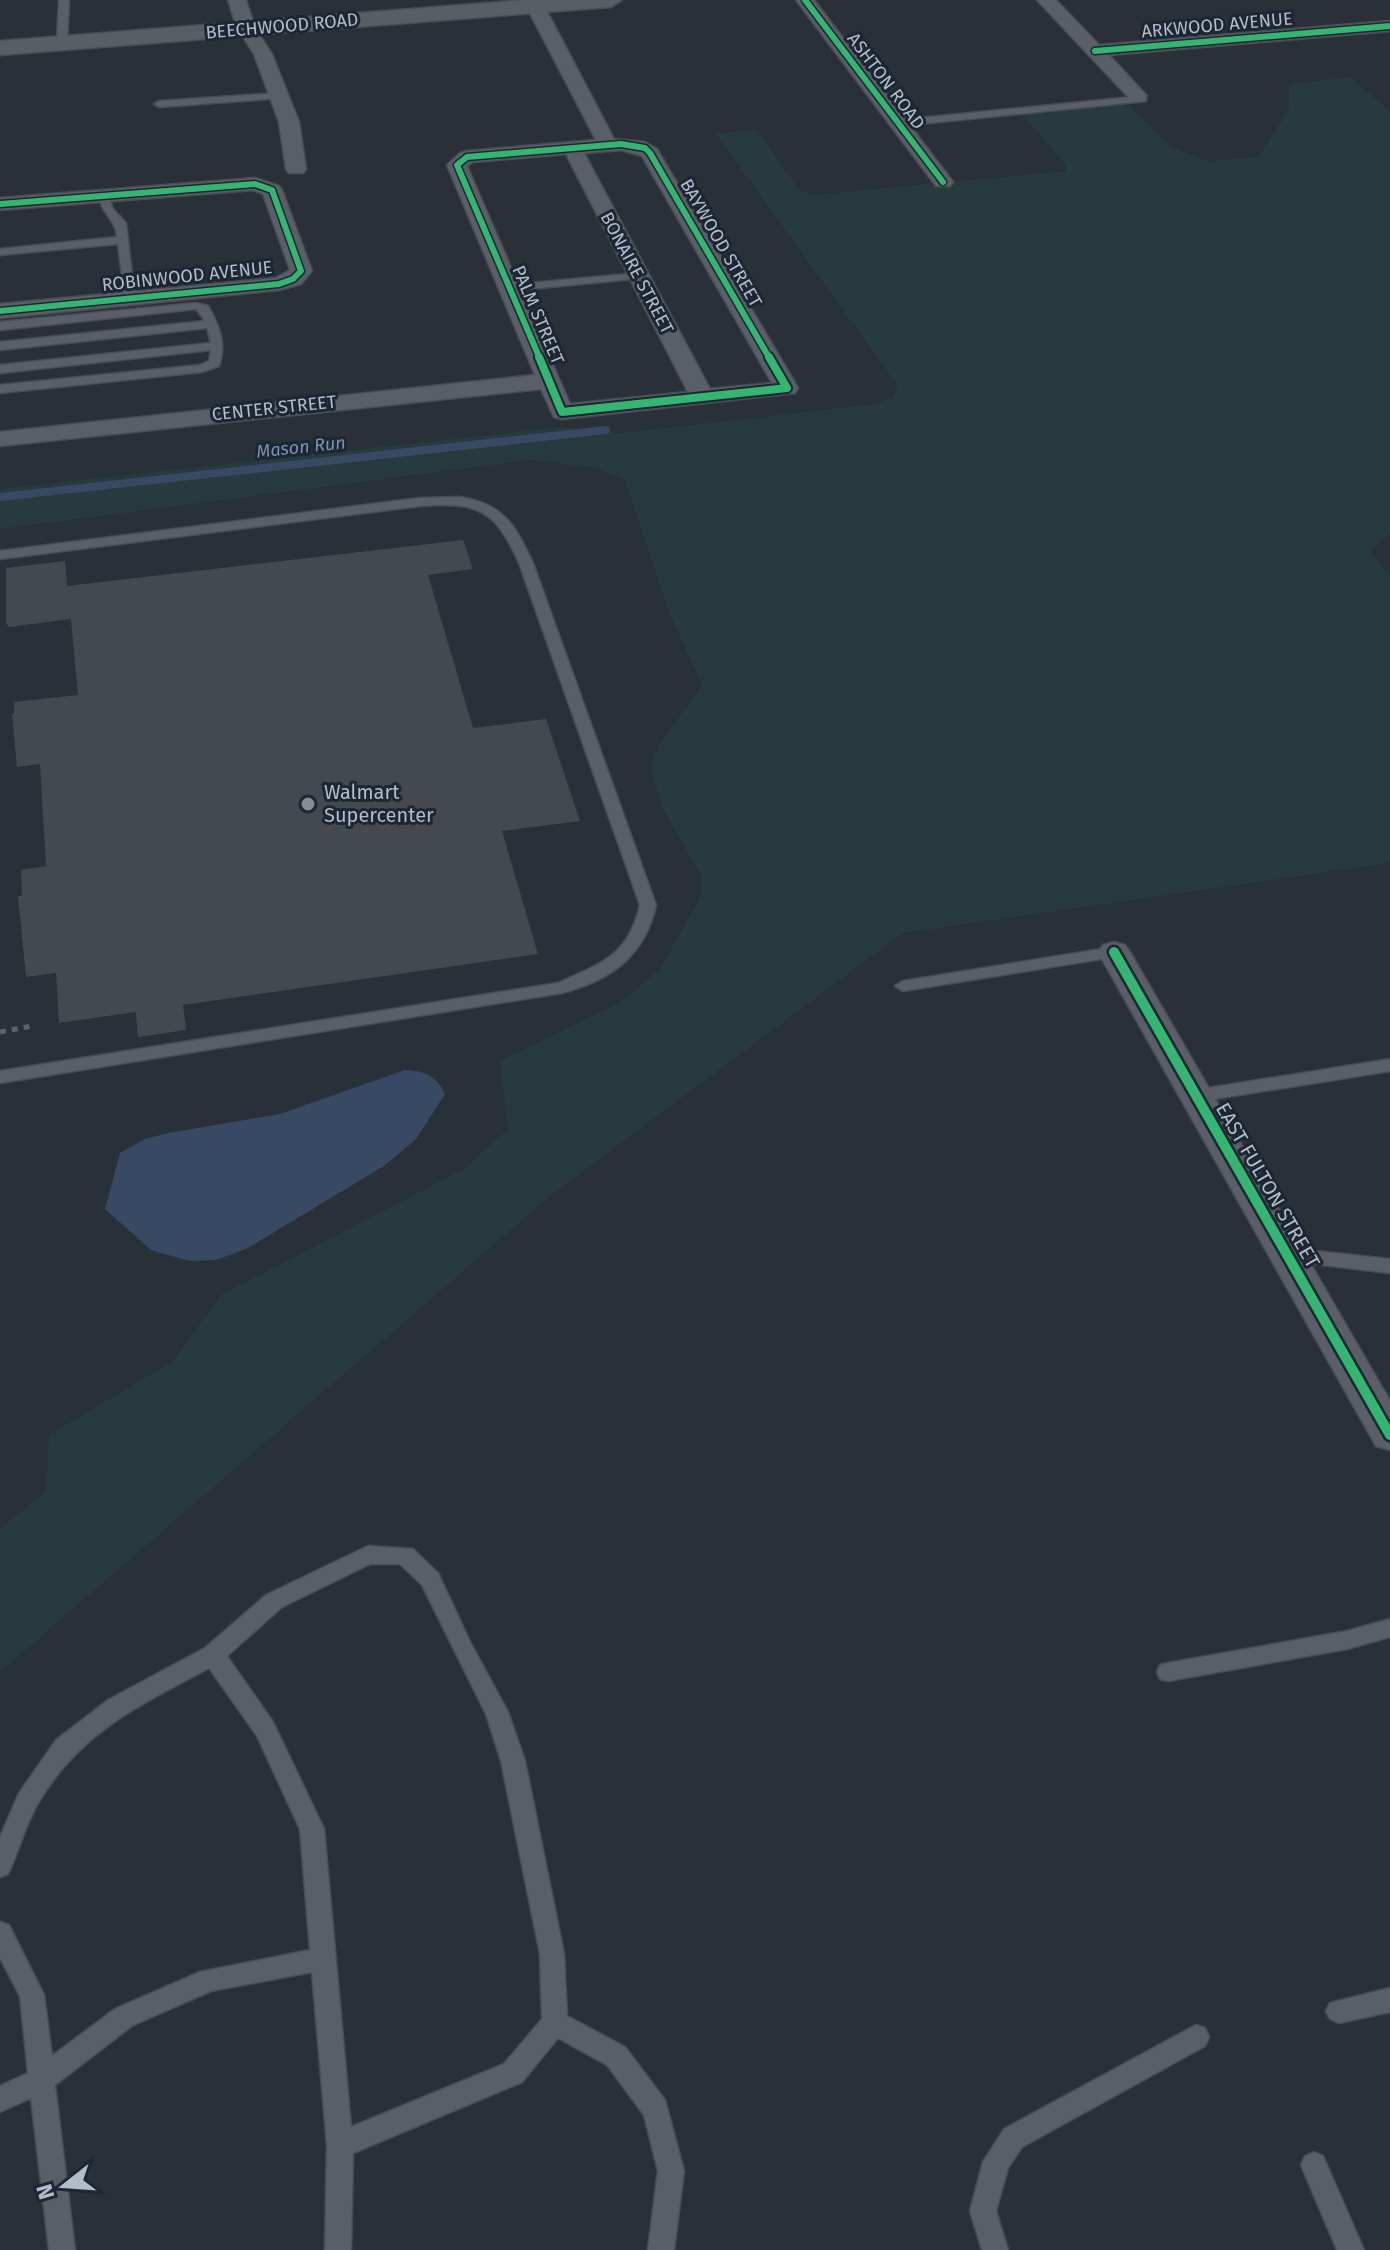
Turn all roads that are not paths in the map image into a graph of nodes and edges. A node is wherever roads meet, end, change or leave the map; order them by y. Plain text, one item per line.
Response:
1 (64, 0) edge
2 (237, 0) edge
3 (611, 0) edge
4 (805, 0) edge
5 (1046, 0) edge
6 (534, 3) edge
7 (1390, 26) edge
8 (246, 28) junction
9 (62, 43) junction
10 (0, 48) edge
11 (1095, 51) junction
12 (279, 96) junction
13 (1141, 97) joint
14 (159, 104) dead end
15 (899, 123) junction
16 (608, 145) junction
17 (572, 148) junction
18 (296, 169) dead end
19 (943, 182) dead end
20 (104, 196) junction
21 (0, 204) edge
22 (125, 240) junction
23 (0, 252) edge
24 (639, 276) junction
25 (509, 288) junction
26 (131, 299) junction
27 (0, 311) edge
28 (212, 324) junction
29 (0, 326) edge
30 (0, 346) edge
31 (218, 346) junction
32 (0, 369) edge
33 (548, 381) junction
34 (787, 388) joint
35 (0, 389) edge
36 (703, 398) junction
37 (0, 439) edge
38 (0, 555) edge
39 (1114, 952) joint
40 (903, 986) dead end
41 (1390, 1065) edge
42 (0, 1077) edge
43 (1196, 1096) junction
44 (1287, 1255) junction
45 (1390, 1266) edge
46 (1390, 1435) edge
47 (1390, 1628) edge
48 (213, 1655) junction
49 (1168, 1672) dead end
50 (0, 1866) edge
51 (0, 1933) edge
52 (322, 1959) junction
53 (1390, 2000) edge
54 (1339, 2011) dead end
55 (555, 2023) junction
56 (1196, 2037) dead end
57 (40, 2081) junction
58 (0, 2099) edge
59 (340, 2145) junction
60 (1314, 2165) dead end
61 (62, 2250) edge
62 (338, 2250) edge
63 (661, 2250) edge
64 (995, 2250) edge
65 (1351, 2250) edge

1 - 9 lane
2 - 8 street
3 - 6 street, BEECHWOOD ROAD
4 - 15 street, ASHTON ROAD
5 - 11 street
6 - 8 street, BEECHWOOD ROAD
6 - 16 street
7 - 11 street, ARKWOOD AVENUE
8 - 9 street, BEECHWOOD ROAD
8 - 12 street
9 - 10 street, BEECHWOOD ROAD
11 - 13 street
12 - 14 lane
12 - 18 street
13 - 15 lane
15 - 19 street, ASHTON ROAD
16 - 17 street, PALM STREET
16 - 34 street, BAYWOOD STREET
17 - 24 street, BONAIRE STREET
17 - 25 street, PALM STREET
20 - 21 street, ROBINWOOD AVENUE
20 - 22 lane
20 - 26 street, ROBINWOOD AVENUE
22 - 23 lane
22 - 26 lane
24 - 25 lane
24 - 36 street, BONAIRE STREET
25 - 33 street, PALM STREET
26 - 27 street, ROBINWOOD AVENUE
28 - 29 lane
28 - 30 lane
28 - 31 lane
31 - 32 lane
31 - 35 lane
33 - 36 street, PALM STREET
33 - 37 street, CENTER STREET
34 - 36 street, PALM STREET
38 - 42 lane
39 - 40 lane
39 - 43 street, EAST FULTON STREET
41 - 43 lane
43 - 44 street, EAST FULTON STREET
44 - 45 lane
44 - 46 street, EAST FULTON STREET
47 - 49 lane
48 - 50 lane
48 - 52 lane
48 - 55 lane
51 - 57 lane
52 - 57 lane
52 - 59 lane
53 - 54 lane
55 - 59 lane
55 - 63 lane
56 - 64 lane
57 - 58 lane
57 - 61 lane
59 - 62 lane
60 - 65 lane

